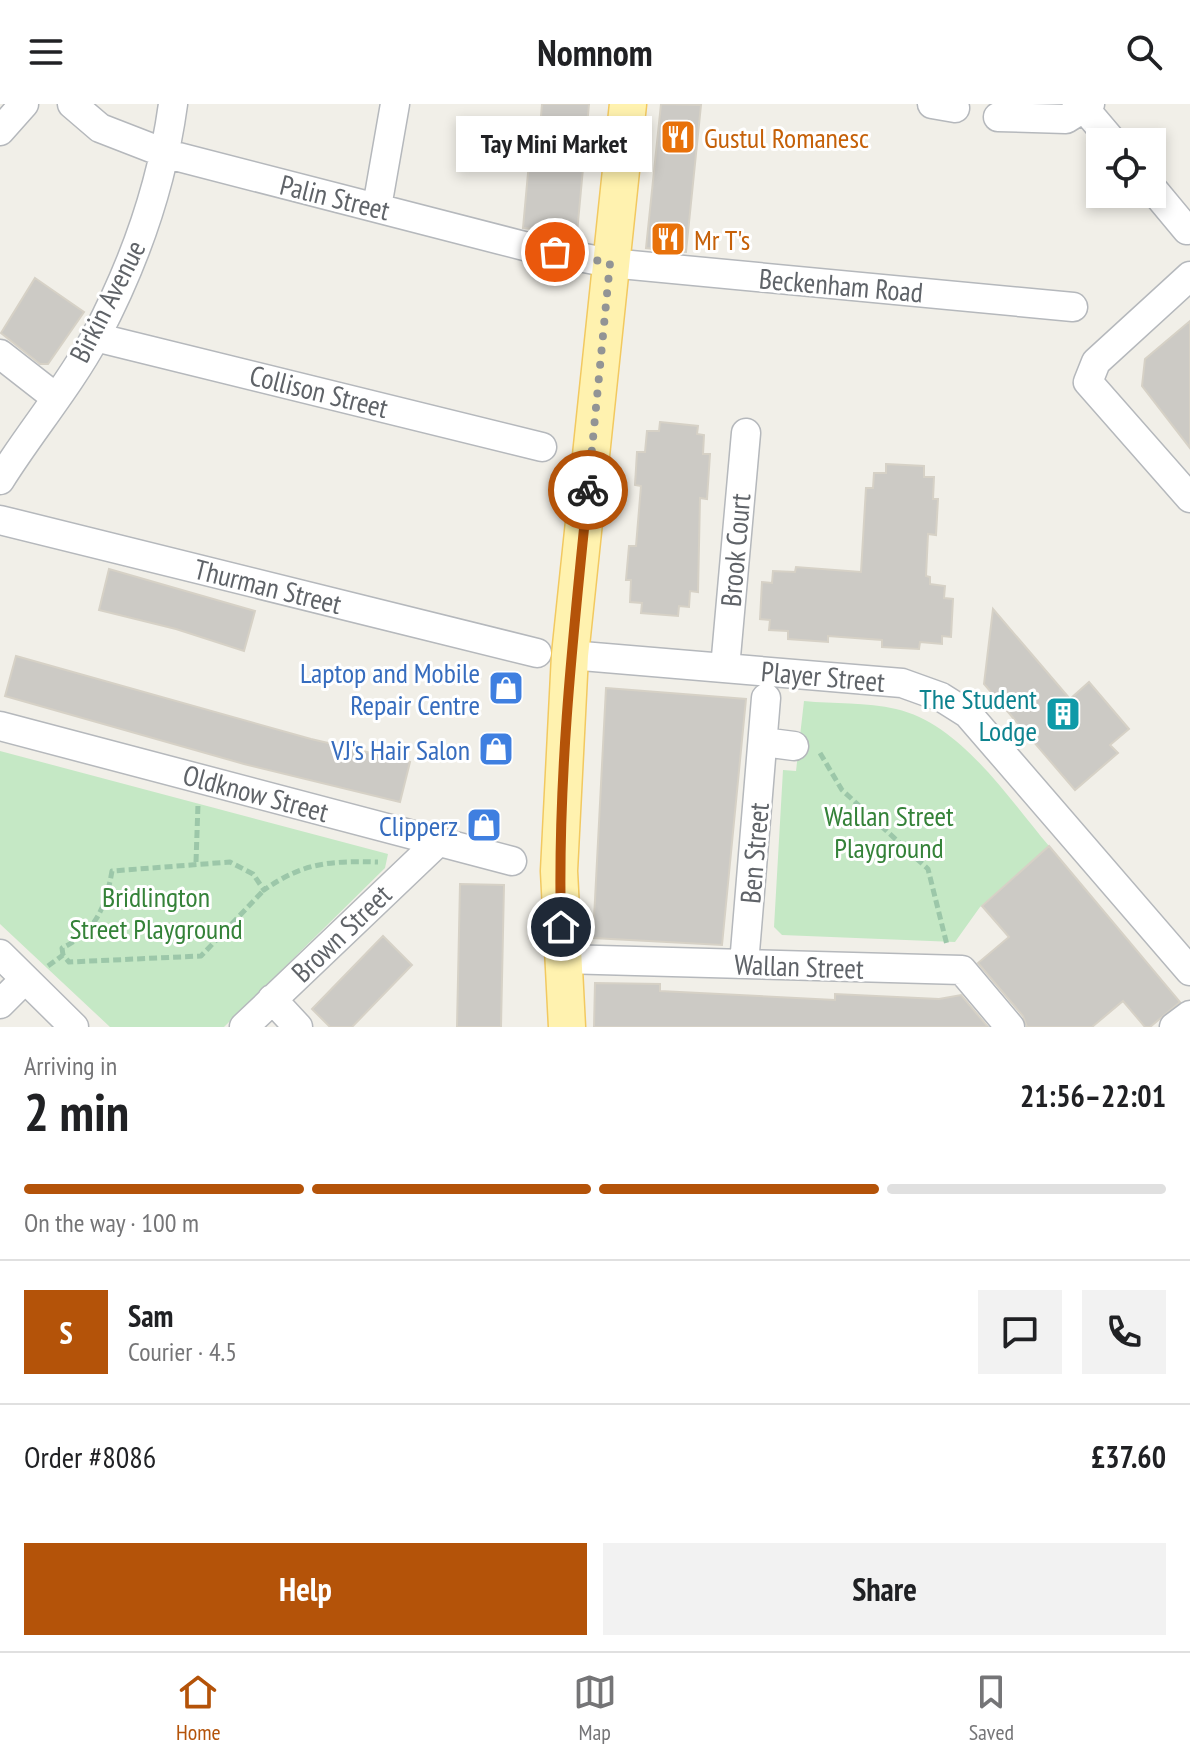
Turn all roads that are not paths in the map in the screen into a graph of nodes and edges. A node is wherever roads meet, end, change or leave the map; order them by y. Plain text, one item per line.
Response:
1 (24, 104) edge
2 (72, 104) edge
3 (173, 104) edge
4 (395, 104) edge
5 (628, 104) edge
6 (1087, 106) edge
7 (998, 117) dead end
8 (1103, 128) edge
9 (0, 131) edge
10 (167, 154) junction
11 (1166, 199) edge
12 (377, 207) junction
13 (1183, 212) edge
14 (610, 263) junction
15 (1190, 276) edge
16 (1073, 307) dead end
17 (95, 337) junction
18 (0, 354) edge
19 (55, 397) junction
20 (746, 433) dead end
21 (542, 447) dead end
22 (0, 480) edge
23 (1190, 498) edge
24 (0, 520) edge
25 (554, 654) junction
26 (725, 668) junction
27 (766, 698) dead end
28 (0, 726) edge
29 (763, 742) junction
30 (806, 747) road end
31 (429, 850) junction
32 (512, 861) dead end
33 (0, 954) edge
34 (562, 959) junction
35 (744, 964) junction
36 (1190, 971) edge
37 (29, 983) junction
38 (272, 999) junction
39 (0, 1004) edge
40 (1190, 1015) edge
41 (74, 1027) edge
42 (244, 1027) edge
43 (298, 1027) edge
44 (567, 1027) edge
45 (1010, 1027) edge
46 (1174, 1027) edge

1 - 9 street
2 - 10 street, Palin Street
3 - 10 street, Birkin Avenue
4 - 12 street
5 - 14 main road
6 - 7 street
6 - 8 street
10 - 12 street, Palin Street
10 - 17 street, Birkin Avenue
11 - 13 street
12 - 14 street, Palin Street
14 - 16 street, Beckenham Road
14 - 25 main road
15 - 23 street
17 - 19 street, Birkin Avenue
17 - 21 street, Collison Street
18 - 19 street
19 - 22 street, Birkin Avenue
20 - 26 street, Brook Court
24 - 25 street, Thurman Street
25 - 26 street, Player Street
25 - 34 main road
26 - 36 street, Player Street
27 - 29 street, Ben Street
28 - 31 street, Oldknow Street
29 - 30 street
29 - 35 street, Ben Street
31 - 32 street, Oldknow Street
31 - 38 street, Brown Street
33 - 37 street
34 - 35 street, Wallan Street
34 - 44 main road
35 - 45 street, Wallan Street
37 - 39 street
37 - 41 street
38 - 42 street, Brown Street
38 - 43 street
40 - 46 street

